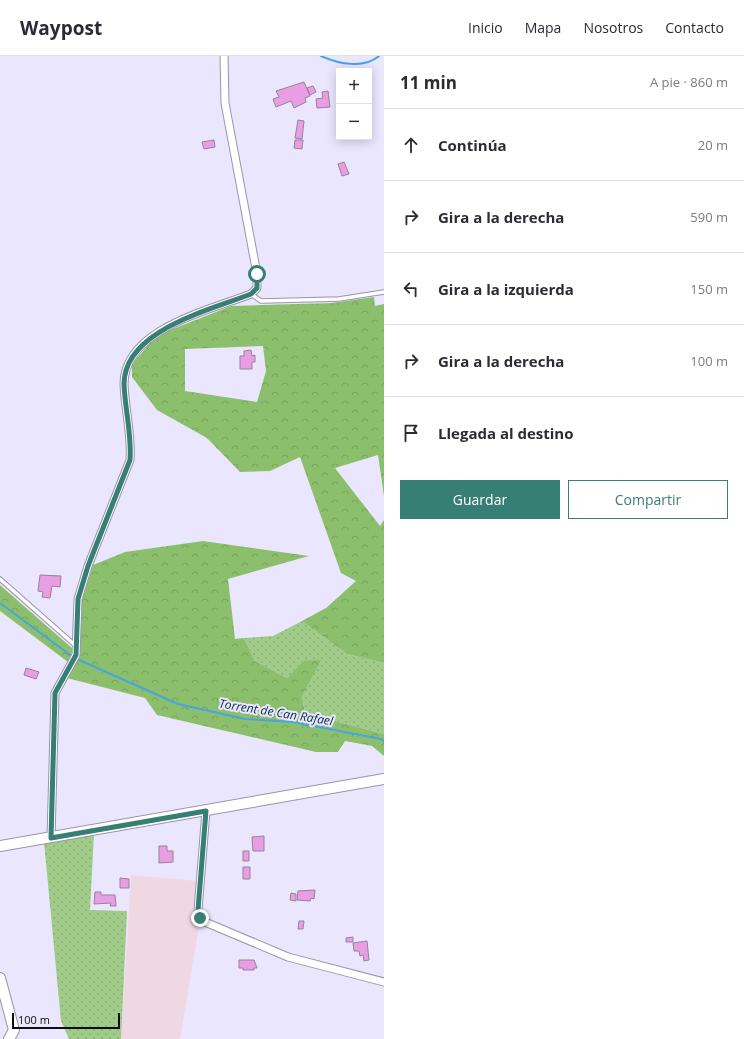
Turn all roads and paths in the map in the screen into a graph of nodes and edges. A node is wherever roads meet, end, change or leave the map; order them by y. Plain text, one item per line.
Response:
1 (224, 56) edge
2 (384, 292) edge
3 (251, 294) junction
4 (0, 579) edge
5 (76, 646) junction
6 (384, 780) edge
7 (206, 811) junction
8 (51, 838) junction
9 (0, 846) edge
10 (0, 978) edge
11 (384, 982) edge
12 (13, 1037) edge

1 - 3 street
2 - 3 lane
3 - 5 street
4 - 5 lane
5 - 8 street
6 - 7 street
7 - 8 street
7 - 11 street
8 - 9 street
10 - 12 street

